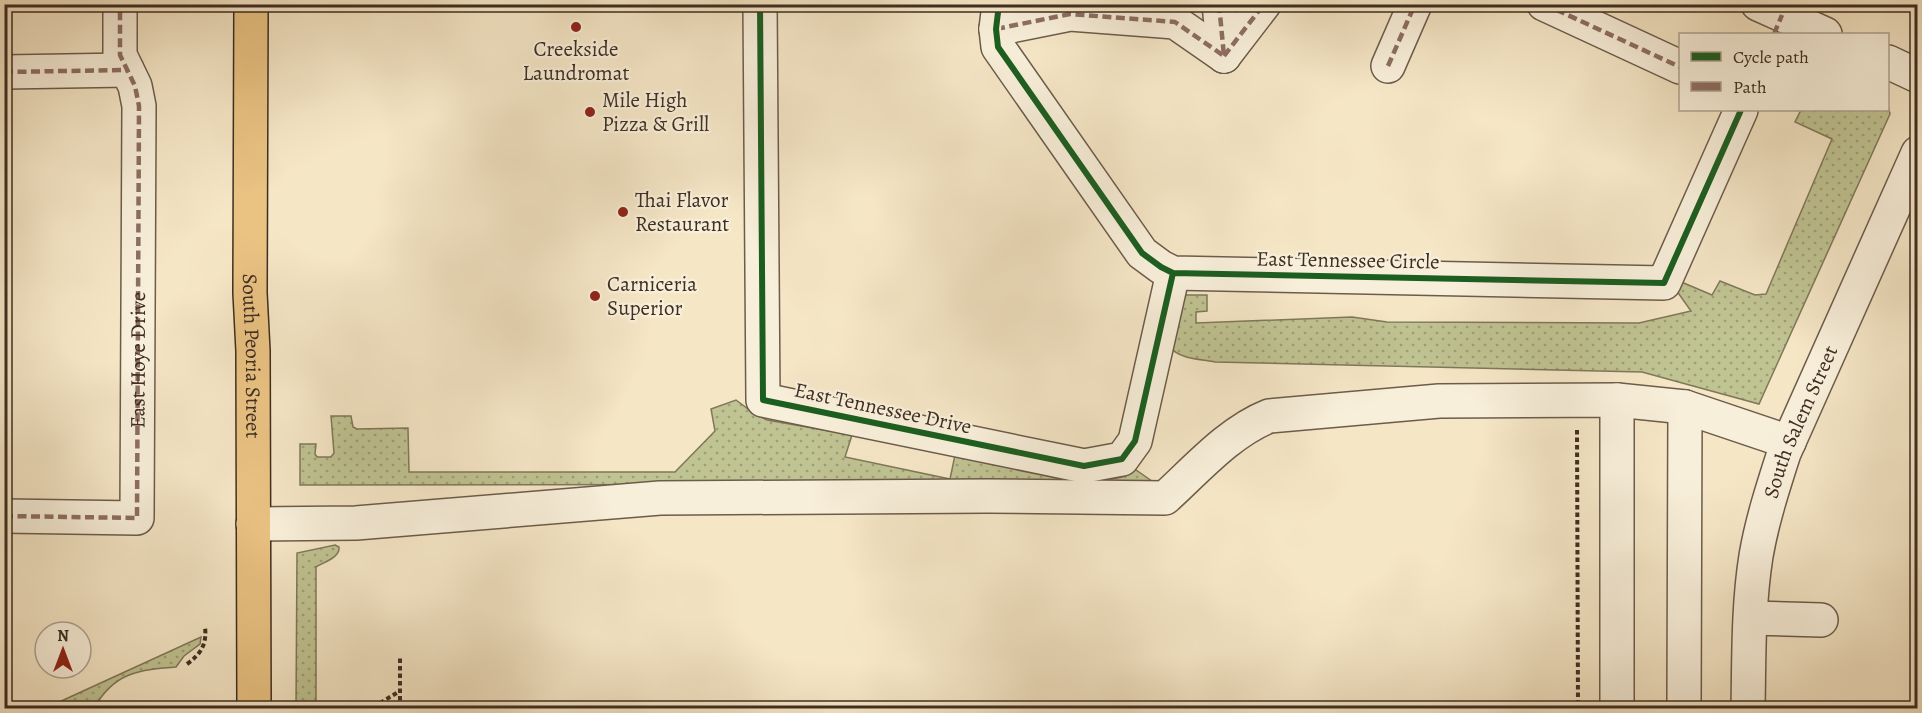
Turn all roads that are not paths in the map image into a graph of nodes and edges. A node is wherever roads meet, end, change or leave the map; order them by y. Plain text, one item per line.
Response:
1 (120, 4) edge
2 (251, 4) edge
3 (760, 4) edge
4 (1219, 4) edge
5 (1264, 4) edge
6 (1415, 4) edge
7 (1544, 4) edge
8 (1070, 9) edge
9 (997, 17) edge
10 (1771, 18) edge
11 (1822, 33) edge
12 (1224, 56) junction
13 (1889, 63) edge
14 (1388, 66) dead end
15 (1679, 67) edge
16 (127, 70) junction
17 (4, 72) edge
18 (1917, 76) edge
19 (1741, 111) edge
20 (1917, 153) edge
21 (1173, 273) junction
22 (1617, 400) junction
23 (1685, 407) junction
24 (1789, 442) junction
25 (4, 516) edge
26 (253, 524) junction
27 (1751, 618) junction
28 (1821, 620) dead end
29 (254, 708) edge
30 (1617, 708) edge
31 (1684, 708) edge
32 (1748, 708) edge

1 - 16 street, East Hoye Drive
2 - 26 main road, South Peoria Street
3 - 21 street, East Tennessee Drive
4 - 12 street
5 - 12 street
6 - 14 street
7 - 15 street
8 - 9 street
8 - 12 street
9 - 21 street
10 - 11 street
13 - 18 street
16 - 17 street
16 - 25 street, East Hoye Drive
19 - 21 street, East Tennessee Circle
20 - 24 street, South Salem Street
22 - 23 street
22 - 26 street
22 - 30 street
23 - 24 street
23 - 31 street
24 - 27 street, South Salem Street
26 - 29 main road, South Peoria Street
27 - 28 street
27 - 32 street, South Salem Street

